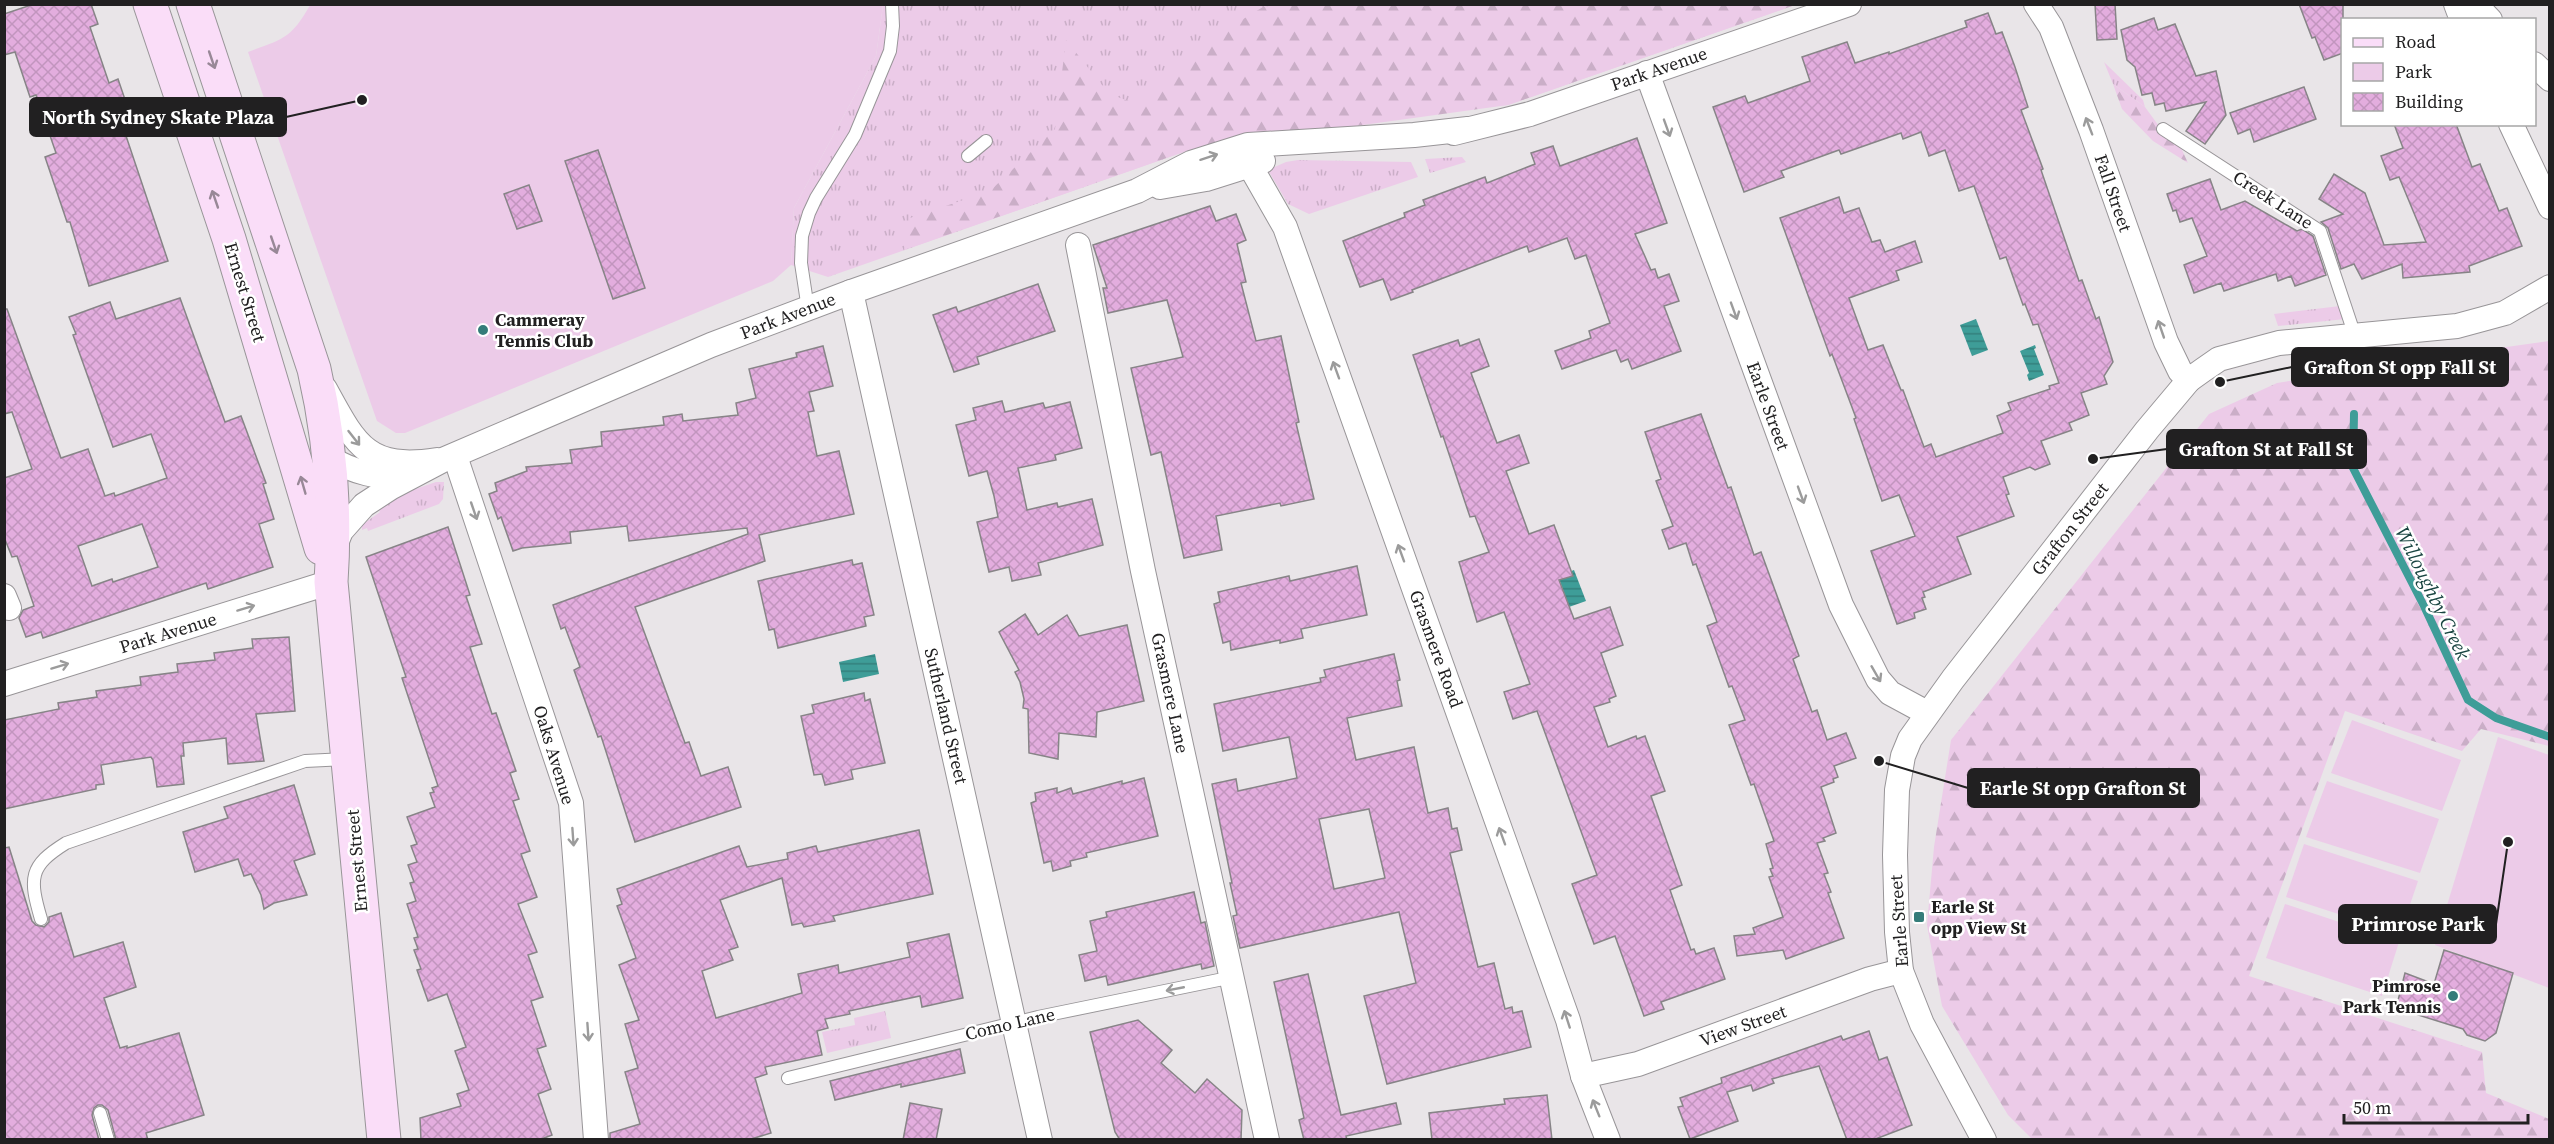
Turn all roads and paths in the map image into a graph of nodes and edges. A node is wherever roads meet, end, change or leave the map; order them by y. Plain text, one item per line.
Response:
1 (150, 4) edge
2 (194, 4) edge
3 (892, 4) edge
4 (1849, 4) edge
5 (2036, 4) edge
6 (2475, 4) edge
7 (2488, 18) edge
8 (2536, 65) edge
9 (1647, 73) junction
10 (2550, 79) edge
11 (2512, 126) edge
12 (1468, 129) junction
13 (2163, 129) dead end
14 (986, 141) dead end
15 (968, 156) dead end
16 (1249, 164) junction
17 (1137, 191) junction
18 (2550, 207) edge
19 (1078, 245) dead end
20 (240, 274) junction
21 (2550, 287) edge
22 (851, 292) junction
23 (808, 309) junction
24 (2355, 336) junction
25 (314, 369) junction
26 (2189, 380) junction
27 (328, 457) junction
28 (450, 457) junction
29 (423, 472) junction
30 (332, 566) junction
31 (4, 684) edge
32 (1927, 713) junction
33 (347, 759) junction
34 (1897, 790) joint
35 (40, 919) dead end
36 (1900, 971) junction
37 (1233, 977) junction
38 (1015, 1022) junction
39 (1583, 1076) junction
40 (788, 1078) dead end
41 (100, 1113) dead end
42 (108, 1140) edge
43 (384, 1140) edge
44 (596, 1140) edge
45 (1040, 1140) edge
46 (1268, 1140) edge
47 (1608, 1140) edge
48 (1984, 1140) edge

20 -> 1 main road, Ernest Street
2 -> 25 main road, Ernest Street
3 - 23 lane
4 - 9 street, Park Avenue
26 -> 5 street, Fall Street
6 - 7 street
8 - 10 street
9 - 12 street, Park Avenue
9 -> 32 street, Earle Street
11 - 18 street
12 - 16 street, Park Avenue
17 -> 12 street, Park Avenue
13 - 24 lane, Creek Lane
14 - 15 lane
16 - 17 street, Park Avenue
39 -> 16 street, Grasmere Road
17 - 22 street, Park Avenue
19 - 37 street, Grasmere Lane
20 - 27 main road
30 -> 20 main road, Ernest Street
21 - 24 street, Grafton Street
22 - 23 street, Park Avenue
22 - 38 street, Sutherland Street
23 - 28 street, Park Avenue
24 - 26 street, Grafton Street
25 - 27 main road, Ernest Street
25 -> 28 street, Park Avenue
26 - 32 street, Grafton Street
27 - 29 street, Park Avenue
27 - 30 main road, Ernest Street
28 - 29 street, Park Avenue
28 -> 44 street, Oaks Avenue
29 - 30 street, Park Avenue
31 -> 30 street, Park Avenue
30 - 33 main road, Ernest Street
32 - 34 street, Grafton Street
33 - 35 lane
33 - 43 main road, Ernest Street
34 - 36 street, Earle Street
36 - 39 street, View Street
36 - 48 street, Earle Street
37 -> 38 lane, Como Lane
37 - 46 street, Grasmere Lane
38 - 40 lane, Como Lane
38 - 45 street, Sutherland Street
47 -> 39 street, Grasmere Road
41 - 42 lane

